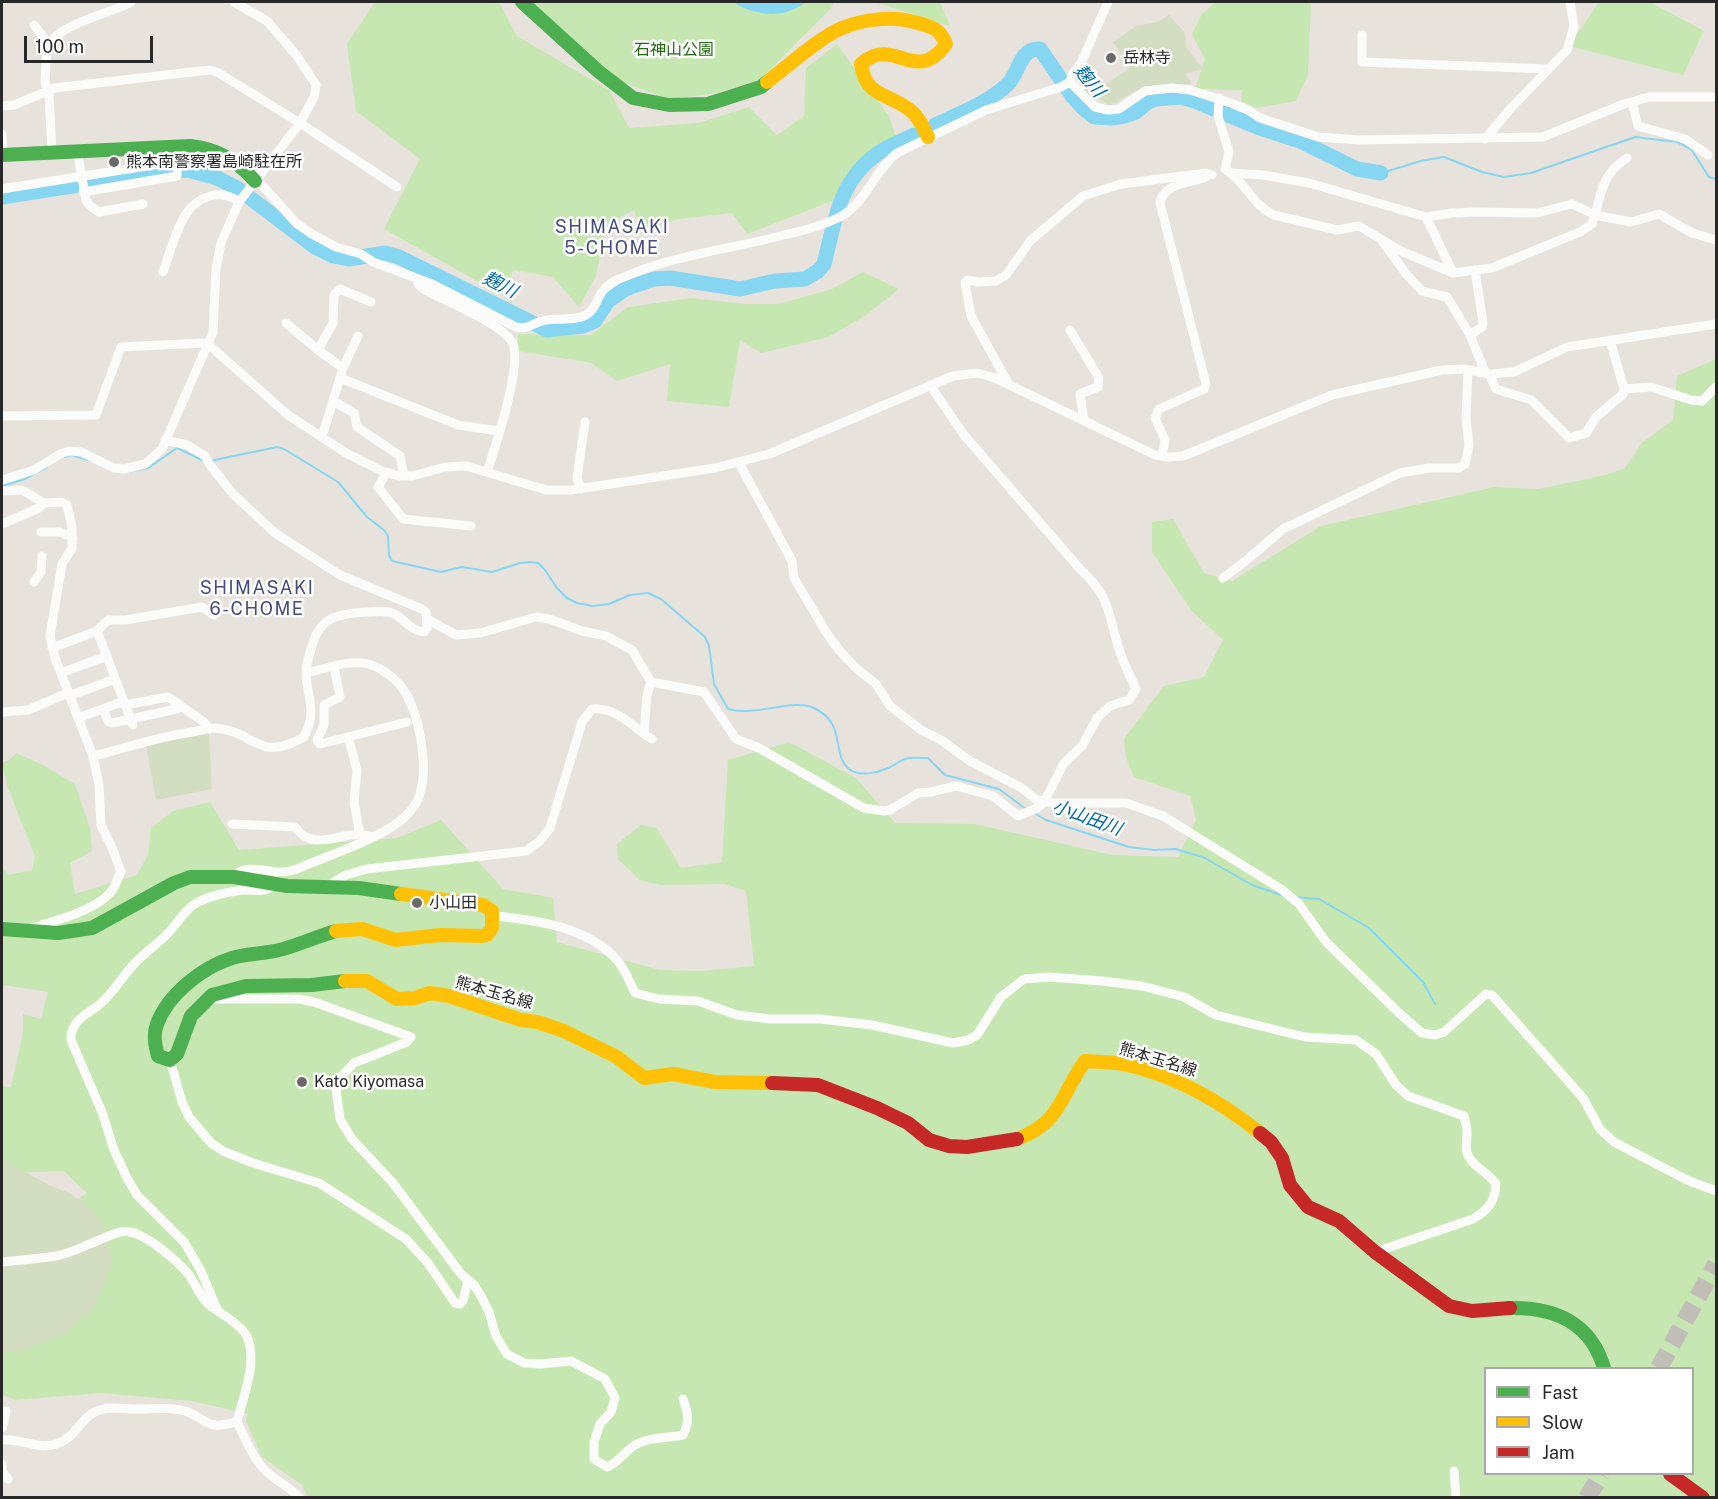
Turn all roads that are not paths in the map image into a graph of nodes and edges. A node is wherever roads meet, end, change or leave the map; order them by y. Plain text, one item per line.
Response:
1 (131, 2) edge
2 (234, 2) edge
3 (522, 2) edge
4 (1108, 2) edge
5 (1570, 2) edge
6 (34, 25) dead end
7 (1362, 35) dead end
8 (48, 43) junction
9 (1549, 69) junction
10 (1066, 84) junction
11 (48, 89) junction
12 (1716, 97) edge
13 (1219, 100) junction
14 (1632, 102) junction
15 (2, 106) edge
16 (300, 123) junction
17 (2, 134) edge
18 (928, 137) junction
19 (1485, 139) junction
20 (177, 145) junction
21 (77, 150) junction
22 (52, 151) junction
23 (2, 155) edge
24 (1708, 155) dead end
25 (1627, 158) dead end
26 (178, 167) junction
27 (1229, 171) junction
28 (1212, 175) junction
29 (80, 177) junction
30 (251, 185) junction
31 (397, 187) dead end
32 (2, 189) edge
33 (83, 190) junction
34 (240, 201) junction
35 (143, 204) dead end
36 (1595, 215) junction
37 (1426, 217) junction
38 (1378, 237) junction
39 (1716, 240) edge
40 (1475, 270) junction
41 (163, 272) dead end
42 (1453, 273) junction
43 (419, 279) junction
44 (371, 302) dead end
45 (286, 323) dead end
46 (1716, 324) edge
47 (1070, 330) dead end
48 (1470, 335) junction
49 (358, 336) dead end
50 (1610, 340) junction
51 (209, 345) junction
52 (318, 350) junction
53 (343, 368) junction
54 (1468, 370) junction
55 (1487, 373) junction
56 (340, 378) junction
57 (1008, 383) junction
58 (930, 385) junction
59 (1716, 387) edge
60 (1624, 389) junction
61 (333, 401) junction
62 (2, 416) edge
63 (1084, 420) junction
64 (585, 422) dead end
65 (499, 431) junction
66 (322, 437) junction
67 (165, 440) junction
68 (1162, 456) junction
69 (739, 463) junction
70 (387, 472) junction
71 (488, 472) junction
72 (404, 476) junction
73 (2, 480) edge
74 (581, 489) junction
75 (2, 491) edge
76 (44, 503) junction
77 (2, 524) edge
78 (471, 526) dead end
79 (41, 532) dead end
80 (73, 538) junction
81 (42, 556) dead end
82 (1222, 578) dead end
83 (34, 582) dead end
84 (214, 615) dead end
85 (427, 619) junction
86 (98, 631) junction
87 (52, 648) junction
88 (107, 656) junction
89 (334, 667) junction
90 (61, 673) junction
91 (306, 673) junction
92 (115, 679) junction
93 (651, 682) junction
94 (69, 695) junction
95 (124, 703) junction
96 (181, 706) junction
97 (103, 709) junction
98 (2, 712) edge
99 (78, 718) junction
100 (132, 722) junction
101 (407, 723) dead end
102 (209, 729) junction
103 (348, 737) junction
104 (93, 756) junction
105 (1040, 805) junction
106 (232, 824) dead end
107 (360, 835) junction
108 (372, 837) junction
109 (234, 877) junction
110 (273, 885) junction
111 (327, 886) junction
112 (492, 911) junction
113 (2, 929) edge
114 (25, 930) junction
115 (207, 999) junction
116 (170, 1060) junction
117 (1716, 1191) edge
118 (1375, 1252) junction
119 (2, 1262) edge
120 (468, 1280) junction
121 (217, 1309) junction
122 (1604, 1367) edge
123 (682, 1399) dead end
124 (6, 1411) dead end
125 (237, 1422) junction
126 (2, 1428) edge
127 (2, 1440) edge
128 (2, 1464) edge
129 (1454, 1471) dead end
130 (1673, 1475) edge
131 (8, 1479) dead end
132 (300, 1497) edge
133 (1456, 1497) edge
134 (1703, 1497) edge

1 - 8 street
2 - 16 street
3 - 18 main road
4 - 10 street
5 - 9 street
6 - 8 street
7 - 9 street
8 - 11 street
9 - 19 street
10 - 13 street
10 - 18 street
11 - 15 street
11 - 16 street
11 - 22 street
12 - 14 street
13 - 19 street
13 - 27 street
14 - 19 street
14 - 24 street
16 - 30 street
16 - 31 street
17 - 23 street
18 - 43 street
20 - 21 main road
20 - 26 street
20 - 30 main road
21 - 22 main road
21 - 29 street
22 - 23 main road
25 - 36 street
26 - 29 street
26 - 33 street
27 - 28 street
27 - 37 street
27 - 38 street
28 - 57 street
28 - 68 street
29 - 32 street
29 - 33 street
30 - 34 street
30 - 43 street
33 - 35 street
34 - 41 street
34 - 51 street
36 - 37 street
36 - 39 street
36 - 40 street
37 - 42 street
38 - 42 street
38 - 48 street
40 - 42 street
40 - 48 street
43 - 65 street
44 - 52 street
45 - 52 street
46 - 50 street
47 - 63 street
48 - 55 street
49 - 53 street
50 - 55 street
50 - 60 street
51 - 62 street
51 - 66 street
51 - 67 street
52 - 53 street
53 - 56 street
54 - 55 street
54 - 68 street
54 - 82 street
55 - 60 street
56 - 61 street
56 - 65 street
57 - 58 street
57 - 63 street
58 - 69 street
58 - 105 street
59 - 60 street
61 - 66 street
61 - 72 street
63 - 68 street
64 - 74 street
65 - 71 street
66 - 70 street
67 - 73 street
67 - 85 street
69 - 74 street
69 - 105 street
70 - 72 street
70 - 78 street
71 - 72 street
71 - 74 street
75 - 76 street
76 - 77 street
76 - 80 street
79 - 80 street
80 - 87 street
81 - 83 street
84 - 86 street
85 - 91 street
85 - 93 street
86 - 87 street
86 - 88 street
87 - 90 street
88 - 90 street
88 - 92 street
89 - 91 street
89 - 103 street
89 - 108 street
90 - 94 street
91 - 102 street
92 - 94 street
92 - 95 street
93 - 105 street
93 - 111 street
94 - 98 street
94 - 99 street
95 - 96 street
95 - 97 street
95 - 100 street
96 - 100 street
96 - 102 street
97 - 99 street
97 - 100 street
99 - 104 street
101 - 103 street
102 - 104 street
103 - 107 street
104 - 114 street
105 - 117 street
106 - 107 street
107 - 108 street
108 - 109 street
109 - 110 main road
109 - 114 main road
110 - 111 main road
110 - 121 street
111 - 112 main road
112 - 116 main road
112 - 118 street
113 - 114 main road
115 - 116 main road
115 - 118 main road, 熊本玉名線
115 - 120 street
116 - 120 street
118 - 122 main road, 熊本玉名線
119 - 121 street
120 - 123 street
121 - 125 street
124 - 126 street
125 - 127 street
125 - 132 street
128 - 131 street
129 - 133 street
130 - 134 main road

